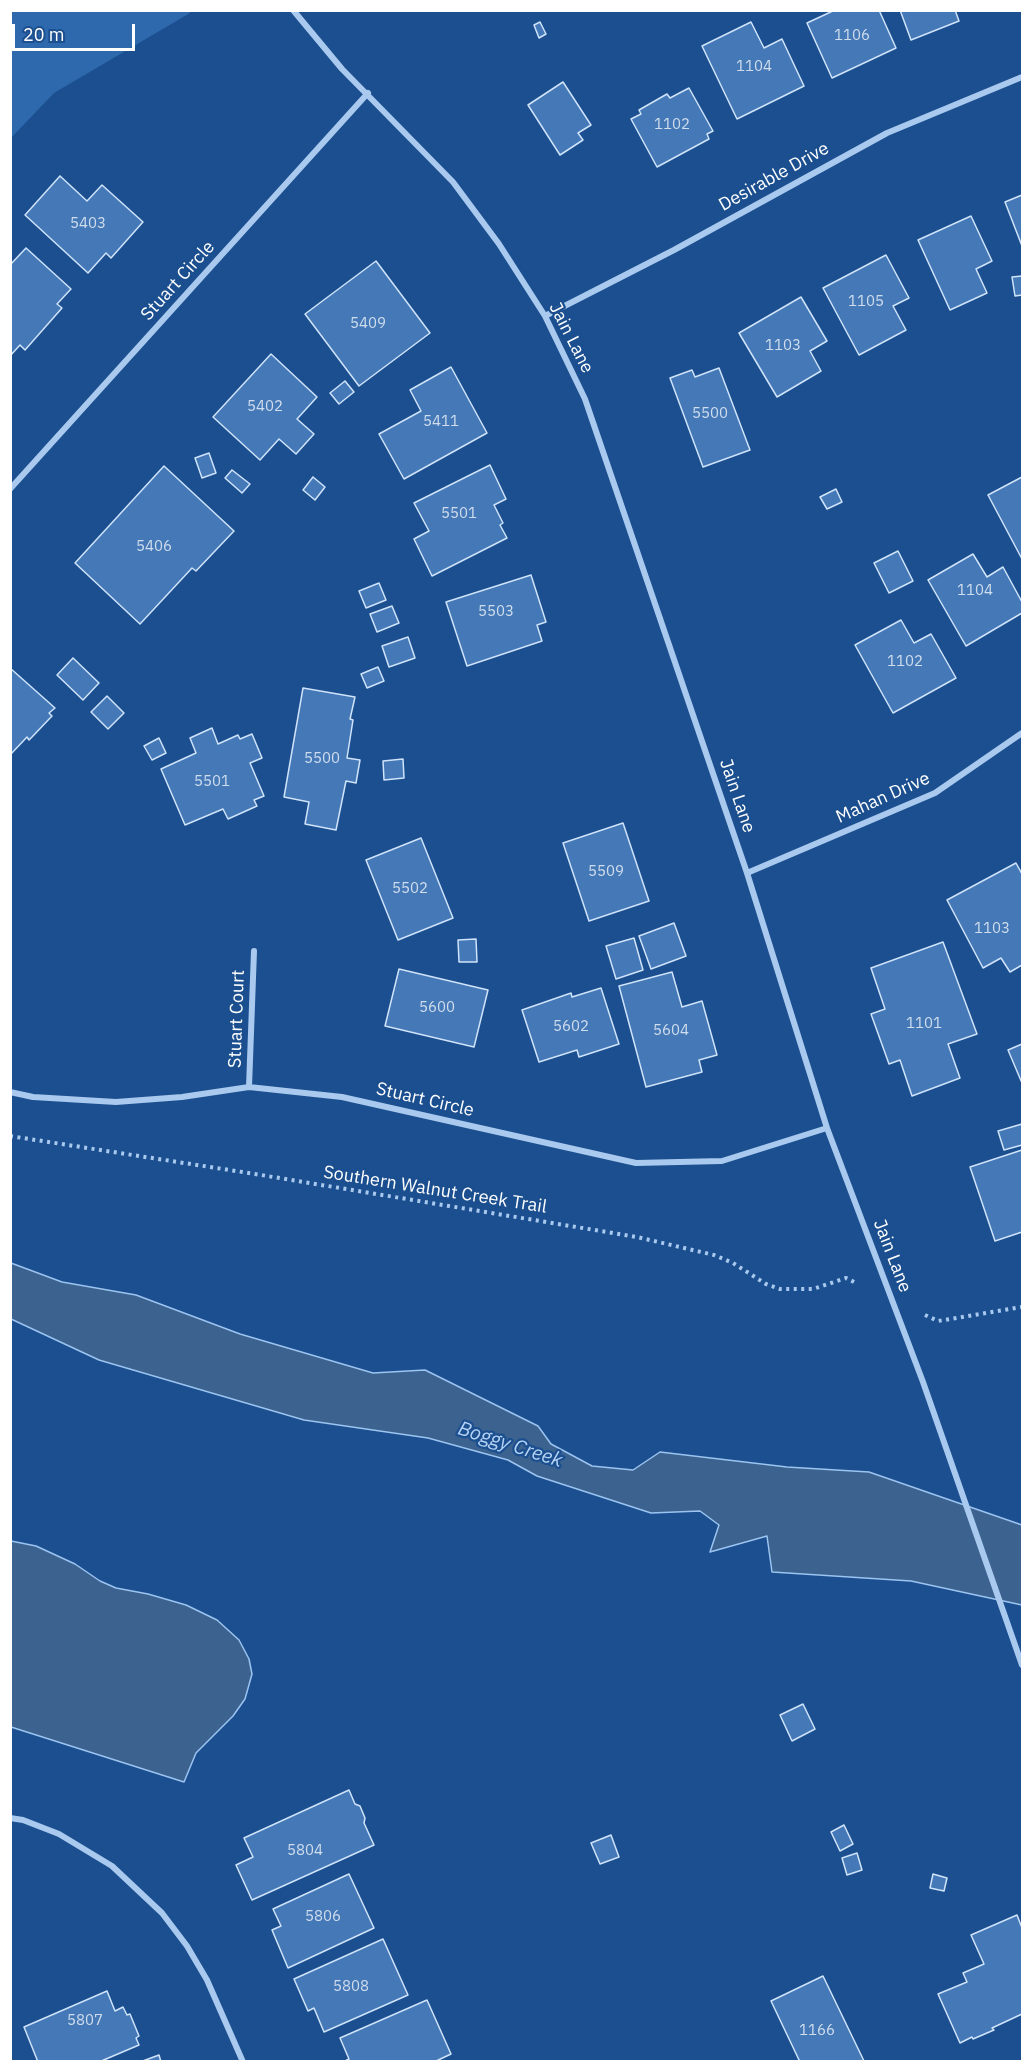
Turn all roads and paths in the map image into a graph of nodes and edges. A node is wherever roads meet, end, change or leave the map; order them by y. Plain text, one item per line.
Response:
1 (292, 10) edge
2 (1023, 77) edge
3 (368, 93) junction
4 (545, 316) junction
5 (10, 489) edge
6 (1023, 733) edge
7 (747, 873) junction
8 (254, 951) dead end
9 (249, 1087) junction
10 (10, 1092) edge
11 (827, 1128) junction
12 (10, 1136) edge
13 (846, 1278) dead end
14 (1023, 1307) edge
15 (938, 1321) dead end
16 (1022, 1663) edge
17 (10, 1818) edge
18 (243, 2061) edge

1 - 3 street, Jain Lane
2 - 4 street, Desirable Drive
3 - 4 street, Jain Lane
3 - 5 street, Stuart Circle
4 - 7 street, Jain Lane
6 - 7 street, Mahan Drive
7 - 11 street, Jain Lane
8 - 9 street, Stuart Court
9 - 10 street, Stuart Circle
9 - 11 street, Stuart Circle
11 - 16 street, Jain Lane
12 - 13 path, Southern Walnut Creek Trail
14 - 15 path
17 - 18 street

